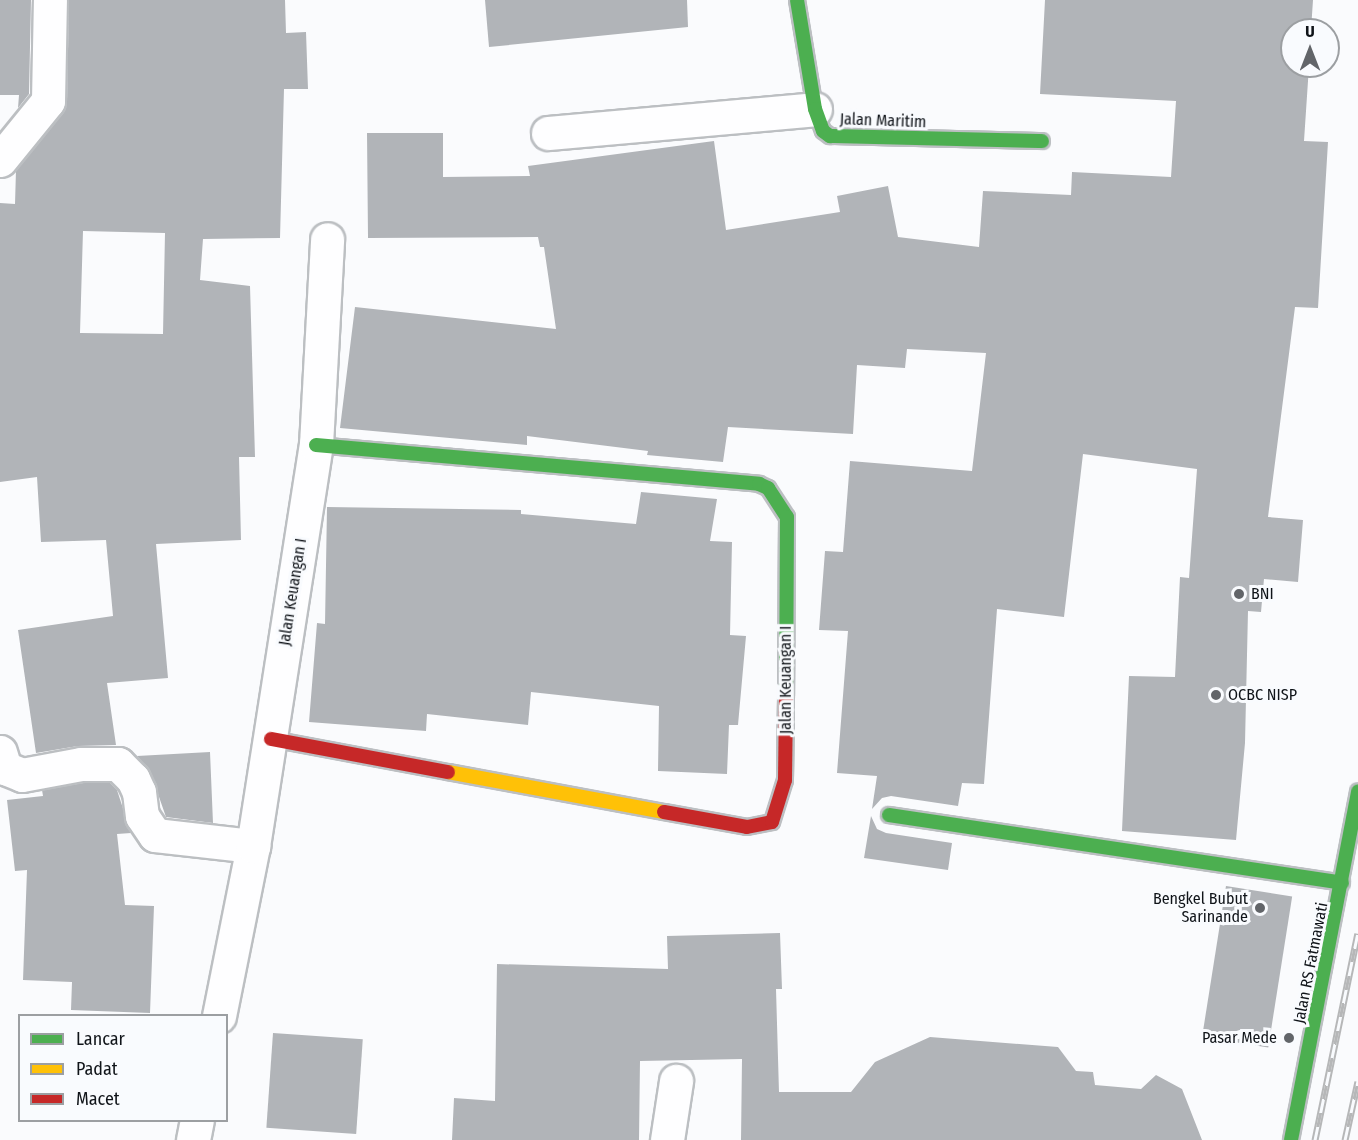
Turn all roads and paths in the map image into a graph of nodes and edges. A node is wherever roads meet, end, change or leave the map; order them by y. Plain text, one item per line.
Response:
1 (50, 0) edge
2 (797, 0) edge
3 (814, 109) junction
4 (548, 133) dead end
5 (1042, 141) dead end
6 (1, 160) edge
7 (327, 239) dead end
8 (315, 445) junction
9 (271, 739) junction
10 (0, 752) edge
11 (1358, 791) edge
12 (889, 815) dead end
13 (253, 846) junction
14 (1342, 883) junction
15 (219, 1014) edge
16 (676, 1081) dead end
17 (197, 1122) edge
18 (193, 1140) edge
19 (667, 1140) edge
20 (1291, 1140) edge

1 - 6 street
2 - 3 street, Jalan Maritim
3 - 4 street
3 - 5 street, Jalan Maritim
7 - 8 street, Jalan Keuangan I
8 - 9 street, Jalan Keuangan I
8 - 9 street, Jalan Keuangan I
9 - 13 street, Jalan Keuangan I
10 - 13 street
11 - 14 street, Jalan RS Fatmawati
12 - 14 street
13 - 15 street, Jalan Keuangan I
14 - 20 street, Jalan RS Fatmawati
16 - 19 street
17 - 18 street

